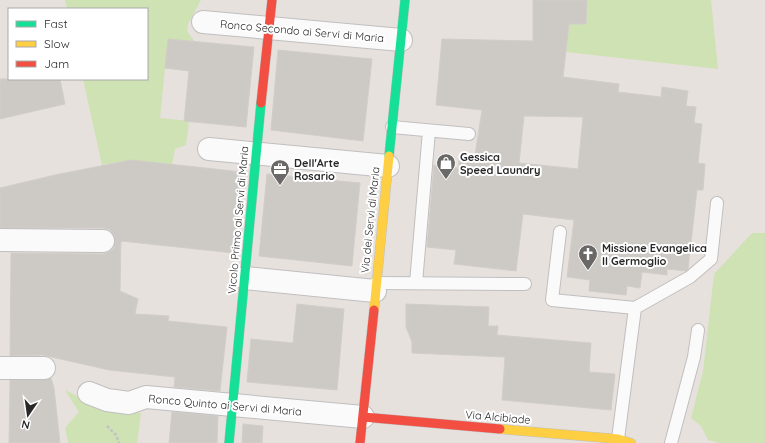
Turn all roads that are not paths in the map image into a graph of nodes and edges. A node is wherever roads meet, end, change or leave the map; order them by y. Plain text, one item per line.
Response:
1 (272, 0) edge
2 (405, 0) edge
3 (203, 22) dead end
4 (268, 28) junction
5 (401, 40) junction
6 (392, 128) junction
7 (429, 131) junction
8 (469, 134) dead end
9 (209, 149) dead end
10 (256, 153) junction
11 (388, 166) junction
12 (717, 204) dead end
13 (560, 232) dead end
14 (0, 240) edge
15 (103, 241) dead end
16 (245, 278) junction
17 (416, 283) junction
18 (525, 284) dead end
19 (376, 287) junction
20 (635, 308) junction
21 (698, 330) dead end
22 (0, 368) edge
23 (44, 368) dead end
24 (89, 393) dead end
25 (233, 404) junction
26 (363, 417) junction
27 (618, 439) junction
28 (229, 443) edge
29 (360, 443) edge
30 (631, 443) edge
31 (671, 443) edge

1 - 4 street, Vicolo Primo ai Servi di Maria
2 - 5 street, Via dei Servi di Maria
3 - 4 street, Ronco Secondo ai Servi di Maria
4 - 5 street, Ronco Secondo ai Servi di Maria
4 - 10 street, Vicolo Primo ai Servi di Maria
5 - 6 street, Via dei Servi di Maria
6 - 7 lane
6 - 11 street, Via dei Servi di Maria
7 - 8 lane
7 - 17 lane
9 - 10 street
10 - 11 street
10 - 16 street, Vicolo Primo ai Servi di Maria
11 - 19 street, Via dei Servi di Maria
12 - 20 lane
13 - 20 lane
14 - 15 street
16 - 19 street
16 - 25 street, Vicolo Primo ai Servi di Maria
17 - 18 lane
17 - 19 lane
19 - 26 street, Via dei Servi di Maria
20 - 27 lane
21 - 31 lane
22 - 23 street
24 - 25 street, Ronco Quinto ai Servi di Maria
25 - 26 street, Ronco Quinto ai Servi di Maria
25 - 28 street, Vicolo Primo ai Servi di Maria
26 - 27 street, Via Alcibiade
26 - 29 street, Via dei Servi di Maria
27 - 30 street, Via Alcibiade

